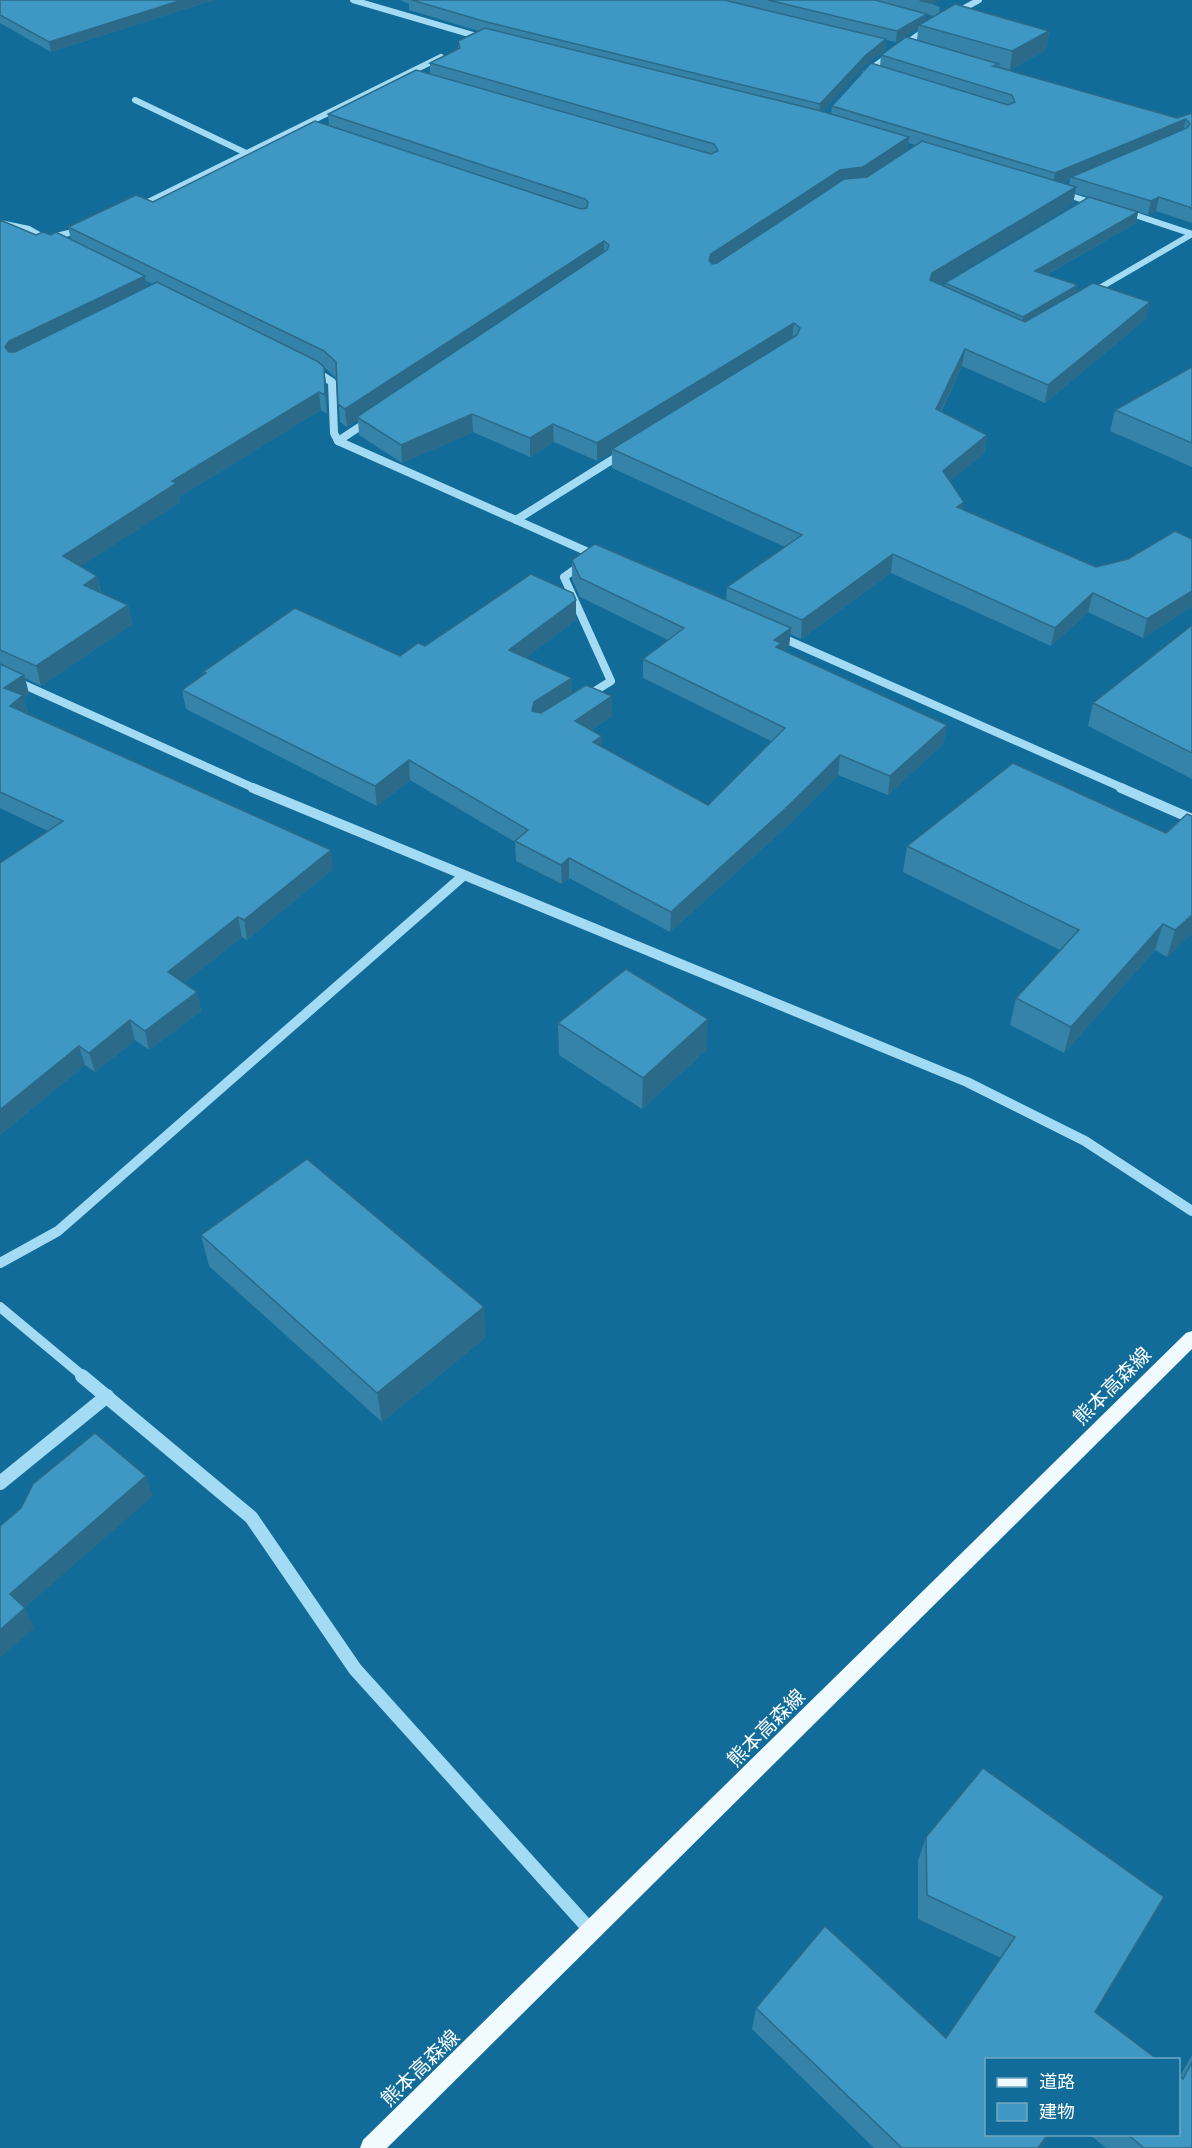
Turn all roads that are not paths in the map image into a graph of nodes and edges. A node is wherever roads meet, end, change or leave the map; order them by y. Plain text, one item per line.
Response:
1 (353, 0) edge
2 (979, 0) edge
3 (945, 18) edge
4 (926, 20) edge
5 (482, 38) junction
6 (493, 40) edge
7 (472, 42) edge
8 (885, 45) edge
9 (900, 46) junction
10 (914, 48) edge
11 (451, 52) edge
12 (868, 70) junction
13 (879, 74) edge
14 (402, 76) junction
15 (860, 79) edge
16 (413, 80) edge
17 (135, 100) dead end
18 (300, 126) junction
19 (312, 130) edge
20 (246, 153) junction
21 (1065, 187) edge
22 (1088, 201) junction
23 (1078, 207) edge
24 (1109, 207) edge
25 (130, 211) edge
26 (1120, 211) edge
27 (0, 223) edge
28 (90, 229) edge
29 (1192, 234) edge
30 (45, 238) junction
31 (56, 243) edge
32 (1082, 299) edge
33 (303, 364) edge
34 (378, 415) edge
35 (338, 441) junction
36 (634, 446) edge
37 (516, 520) junction
38 (595, 555) junction
39 (606, 560) edge
40 (768, 631) edge
41 (0, 674) edge
42 (575, 704) edge
43 (1192, 819) edge
44 (464, 876) junction
45 (1192, 1211) edge
46 (0, 1263) edge
47 (0, 1307) edge
48 (1192, 1338) edge
49 (107, 1396) junction
50 (0, 1484) edge
51 (592, 1932) junction
52 (370, 2148) edge

1 - 5 street
2 - 3 street
4 - 9 street
5 - 6 street
5 - 7 street
8 - 9 street
9 - 10 street
9 - 12 street
11 - 14 street
12 - 13 street
12 - 15 street
14 - 16 street
14 - 18 street
17 - 20 street
18 - 19 street
18 - 20 street
20 - 25 street
21 - 22 street
22 - 23 street
22 - 24 street
26 - 29 street
27 - 30 street
28 - 30 street
29 - 32 street
30 - 31 street
33 - 35 street
34 - 35 street
35 - 37 street
36 - 37 street
37 - 38 street
38 - 39 street
38 - 42 street
40 - 43 street
41 - 44 street
44 - 45 street
44 - 46 street
47 - 49 street
48 - 51 main road, 熊本高森線
49 - 50 street
49 - 51 street
51 - 52 main road, 熊本高森線

